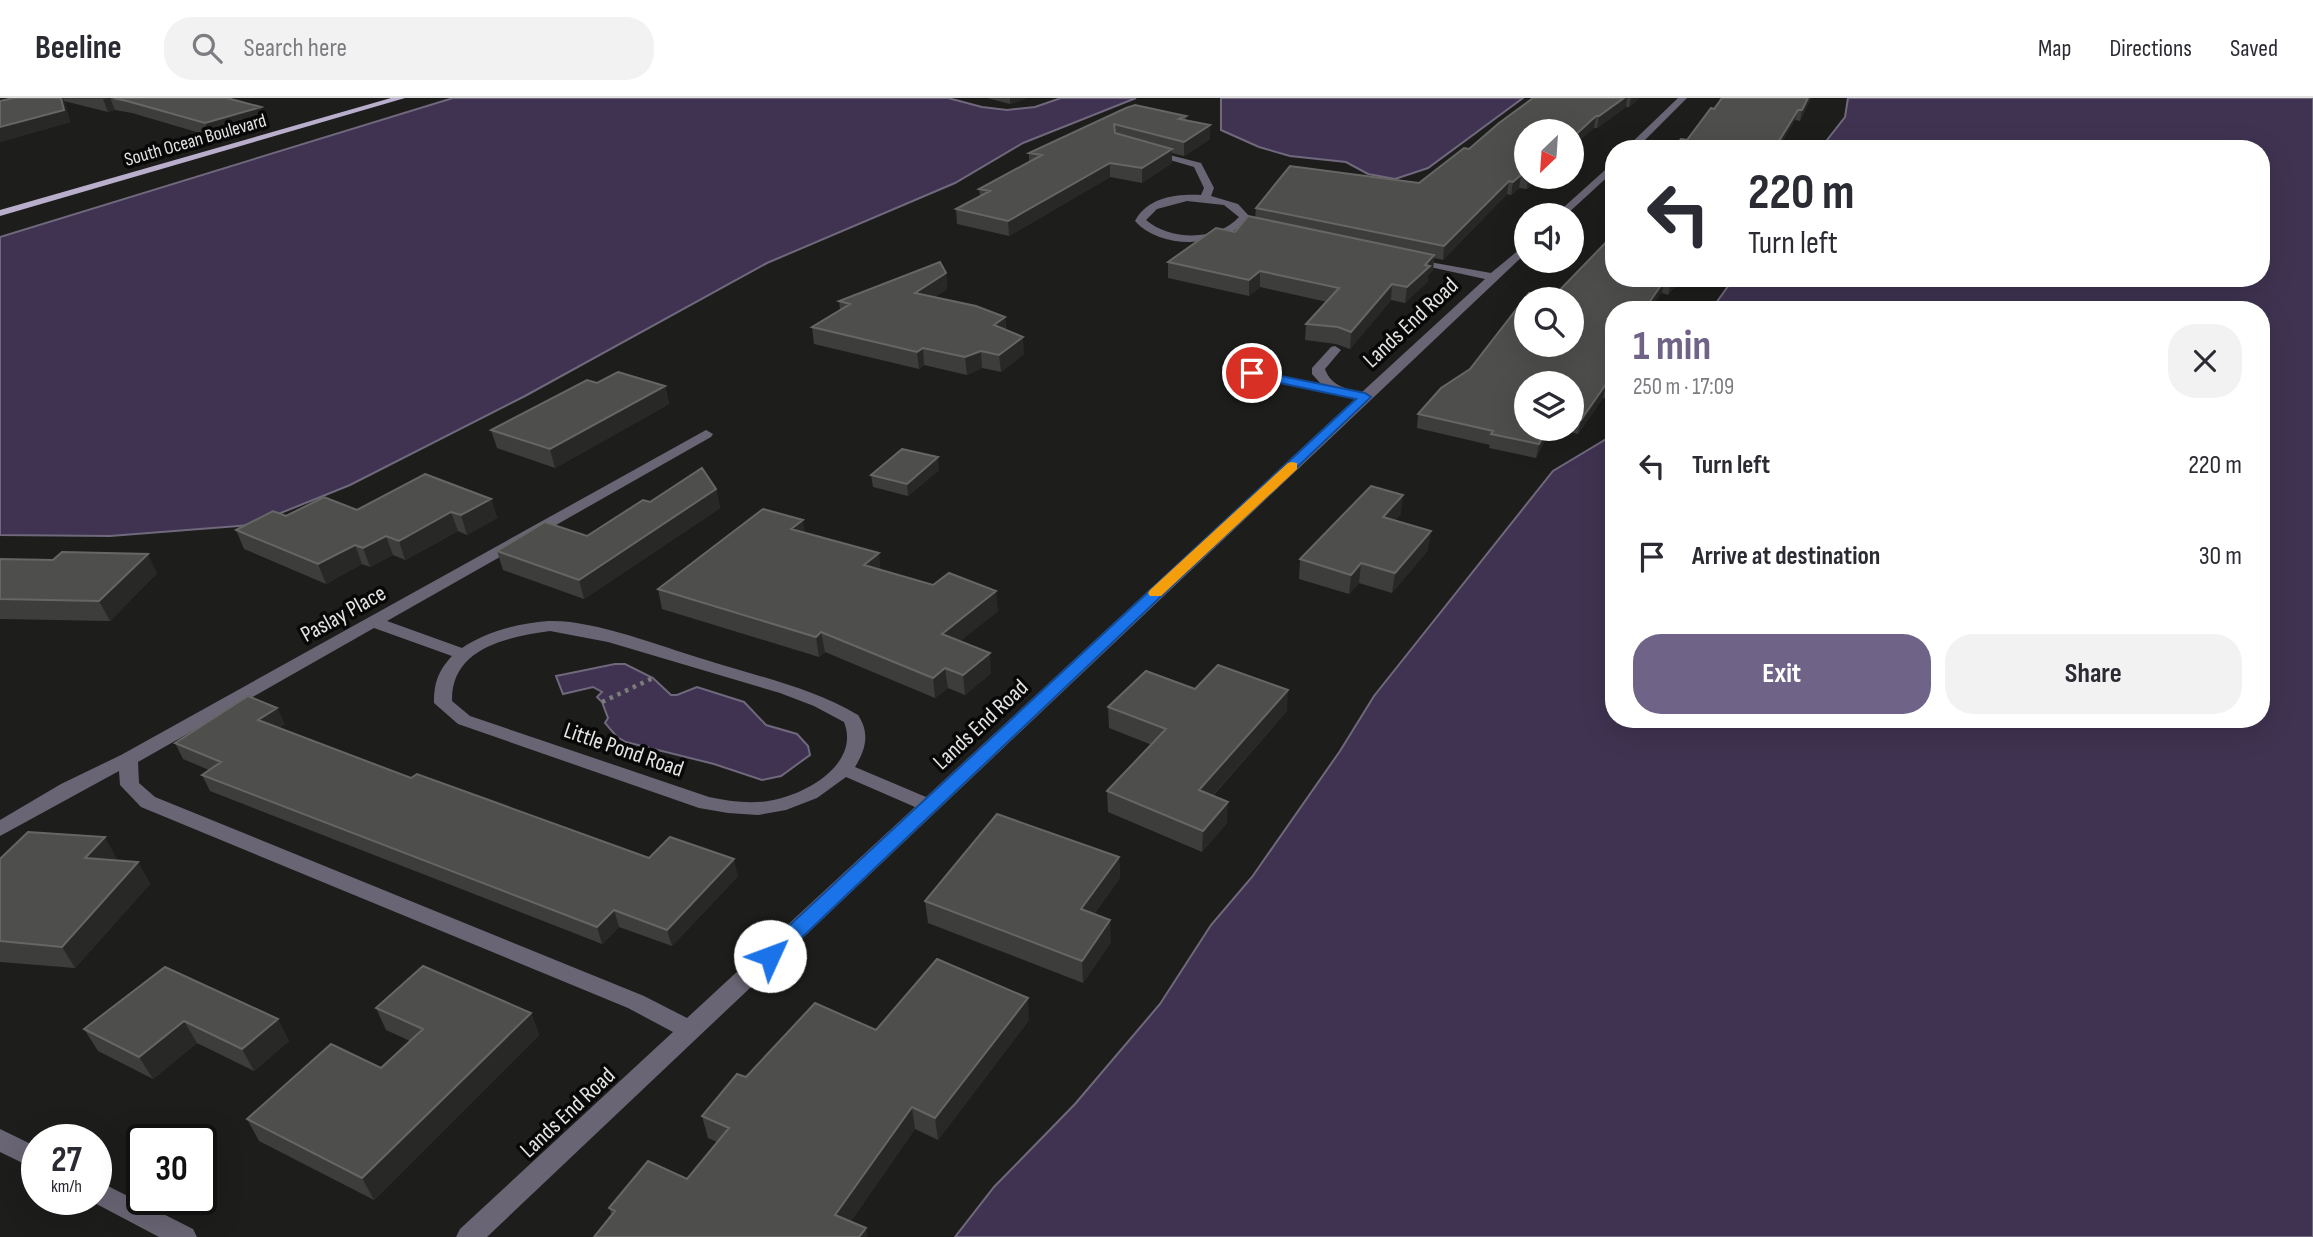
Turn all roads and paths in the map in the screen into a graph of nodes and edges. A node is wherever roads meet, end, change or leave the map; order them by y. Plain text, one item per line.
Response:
1 (401, 98) edge
2 (1683, 98) edge
3 (1639, 140) edge
4 (1132, 146) edge
5 (1605, 173) edge
6 (1205, 198) junction
7 (1573, 203) edge
8 (0, 213) edge
9 (1241, 224) junction
10 (1255, 227) edge
11 (1403, 258) edge
12 (1514, 258) edge
13 (1494, 277) junction
14 (1335, 350) edge
15 (1227, 368) dead end
16 (1333, 388) junction
17 (1365, 397) junction
18 (706, 435) dead end
19 (374, 622) junction
20 (462, 654) junction
21 (653, 678) dead end
22 (603, 702) dead end
23 (128, 759) junction
24 (844, 769) junction
25 (929, 806) junction
26 (0, 829) edge
27 (690, 1030) junction
28 (0, 1140) edge
29 (21, 1151) edge
30 (112, 1199) edge
31 (184, 1237) edge
32 (469, 1237) edge

1 - 8 main road, South Ocean Boulevard
2 - 3 street
4 - 6 street
5 - 7 street
6 - 9 street
6 - 9 street
9 - 10 street
11 - 13 street
12 - 13 street, Lands End Road
13 - 17 street, Lands End Road
14 - 16 street
15 - 16 street
16 - 17 street
17 - 25 street, Lands End Road
18 - 19 street, Paslay Place
19 - 20 street
19 - 23 street, Paslay Place
20 - 24 street, Little Pond Road
20 - 24 street, Little Pond Road
21 - 22 path
23 - 26 street, Paslay Place
23 - 27 street
24 - 25 street
25 - 27 street, Lands End Road
27 - 32 street, Lands End Road
28 - 29 street
30 - 31 street

